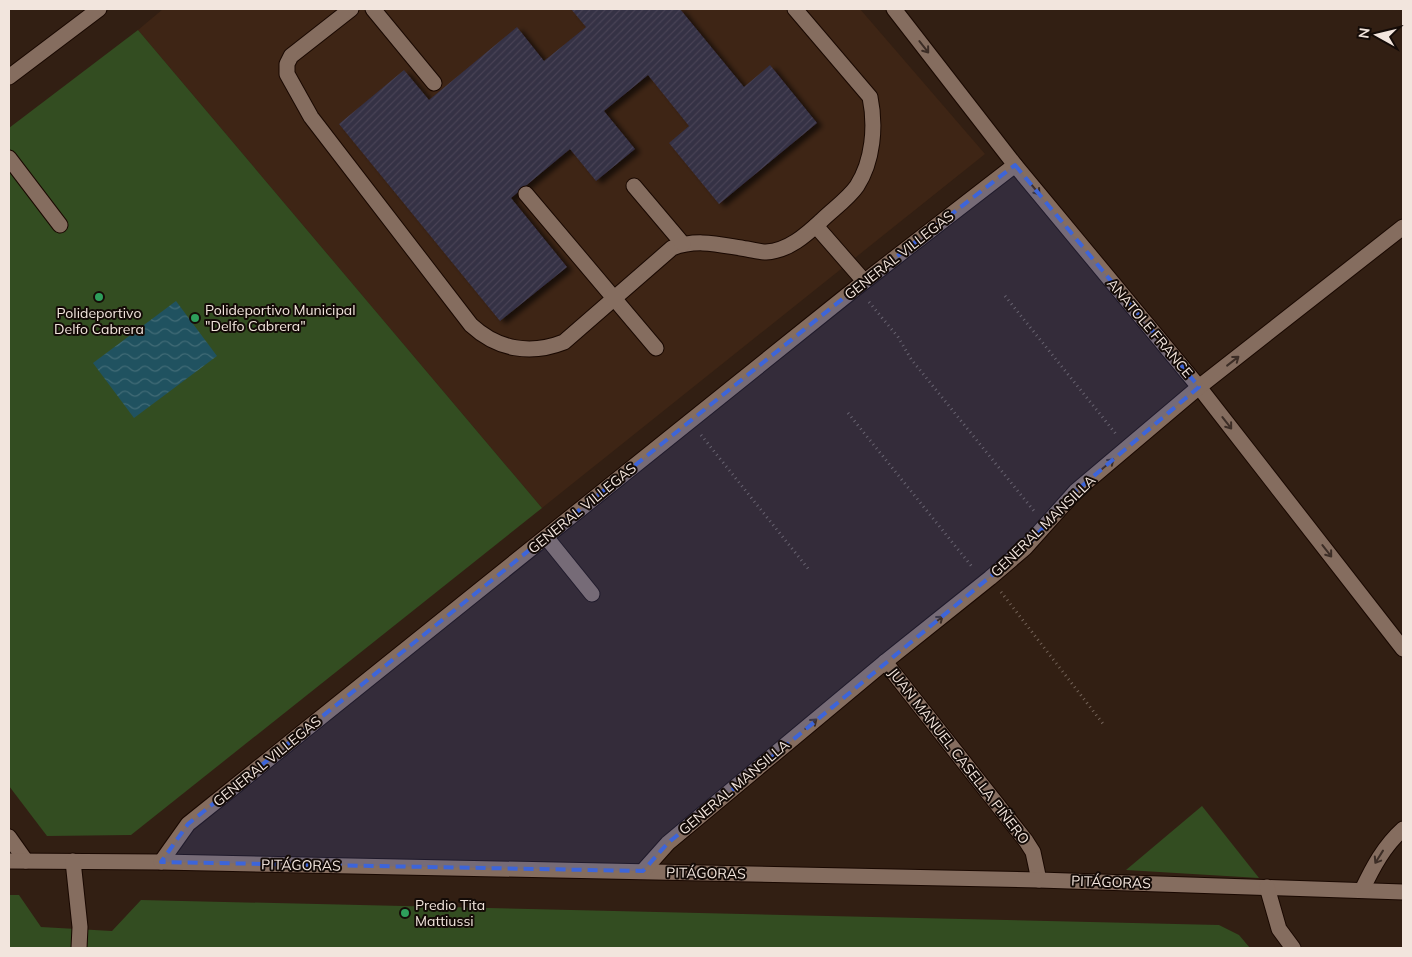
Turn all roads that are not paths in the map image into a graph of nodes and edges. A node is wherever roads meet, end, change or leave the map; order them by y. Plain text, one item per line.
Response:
1 (99, 9) edge
2 (351, 9) edge
3 (373, 9) edge
4 (795, 9) edge
5 (894, 9) edge
6 (9, 77) edge
7 (434, 83) dead end
8 (9, 158) edge
9 (1015, 165) junction
10 (634, 186) dead end
11 (526, 194) dead end
12 (60, 225) dead end
13 (816, 226) junction
14 (1403, 227) edge
15 (683, 244) junction
16 (860, 284) junction
17 (614, 298) junction
18 (656, 348) dead end
19 (1199, 387) junction
20 (546, 536) junction
21 (592, 594) dead end
22 (1403, 649) edge
23 (885, 662) junction
24 (1403, 830) edge
25 (9, 837) edge
26 (9, 861) edge
27 (26, 861) junction
28 (73, 862) junction
29 (161, 862) junction
30 (644, 871) junction
31 (1039, 880) junction
32 (1267, 886) junction
33 (1362, 890) junction
34 (1403, 892) edge
35 (79, 948) edge
36 (1293, 948) edge

1 - 6 street
2 - 17 street
3 - 7 street
4 - 13 street
5 -> 9 street, ANATOLE FRANCE
8 - 12 street
9 - 16 street, GENERAL VILLEGAS
9 -> 19 street, ANATOLE FRANCE
10 - 15 street
11 - 17 street
13 - 15 street
13 - 16 street
19 -> 14 street, GENERAL MANSILLA
15 - 17 street
16 - 20 street, GENERAL VILLEGAS
17 - 18 street
19 -> 22 street, ANATOLE FRANCE
23 -> 19 street, GENERAL MANSILLA
20 - 21 street
20 - 29 street, GENERAL VILLEGAS
30 -> 23 street, GENERAL MANSILLA
23 - 31 street, JUAN MANUEL CASELLA PIÑERO
24 -> 33 street
25 - 27 street
26 - 27 street, PITÁGORAS
27 - 28 street, PITÁGORAS
28 - 29 street, PITÁGORAS
28 - 35 street
29 - 30 street, PITÁGORAS
30 - 31 street, PITÁGORAS
31 - 32 street, PITÁGORAS
32 - 33 street, PITÁGORAS
32 - 36 street
33 - 34 street, PITÁGORAS

